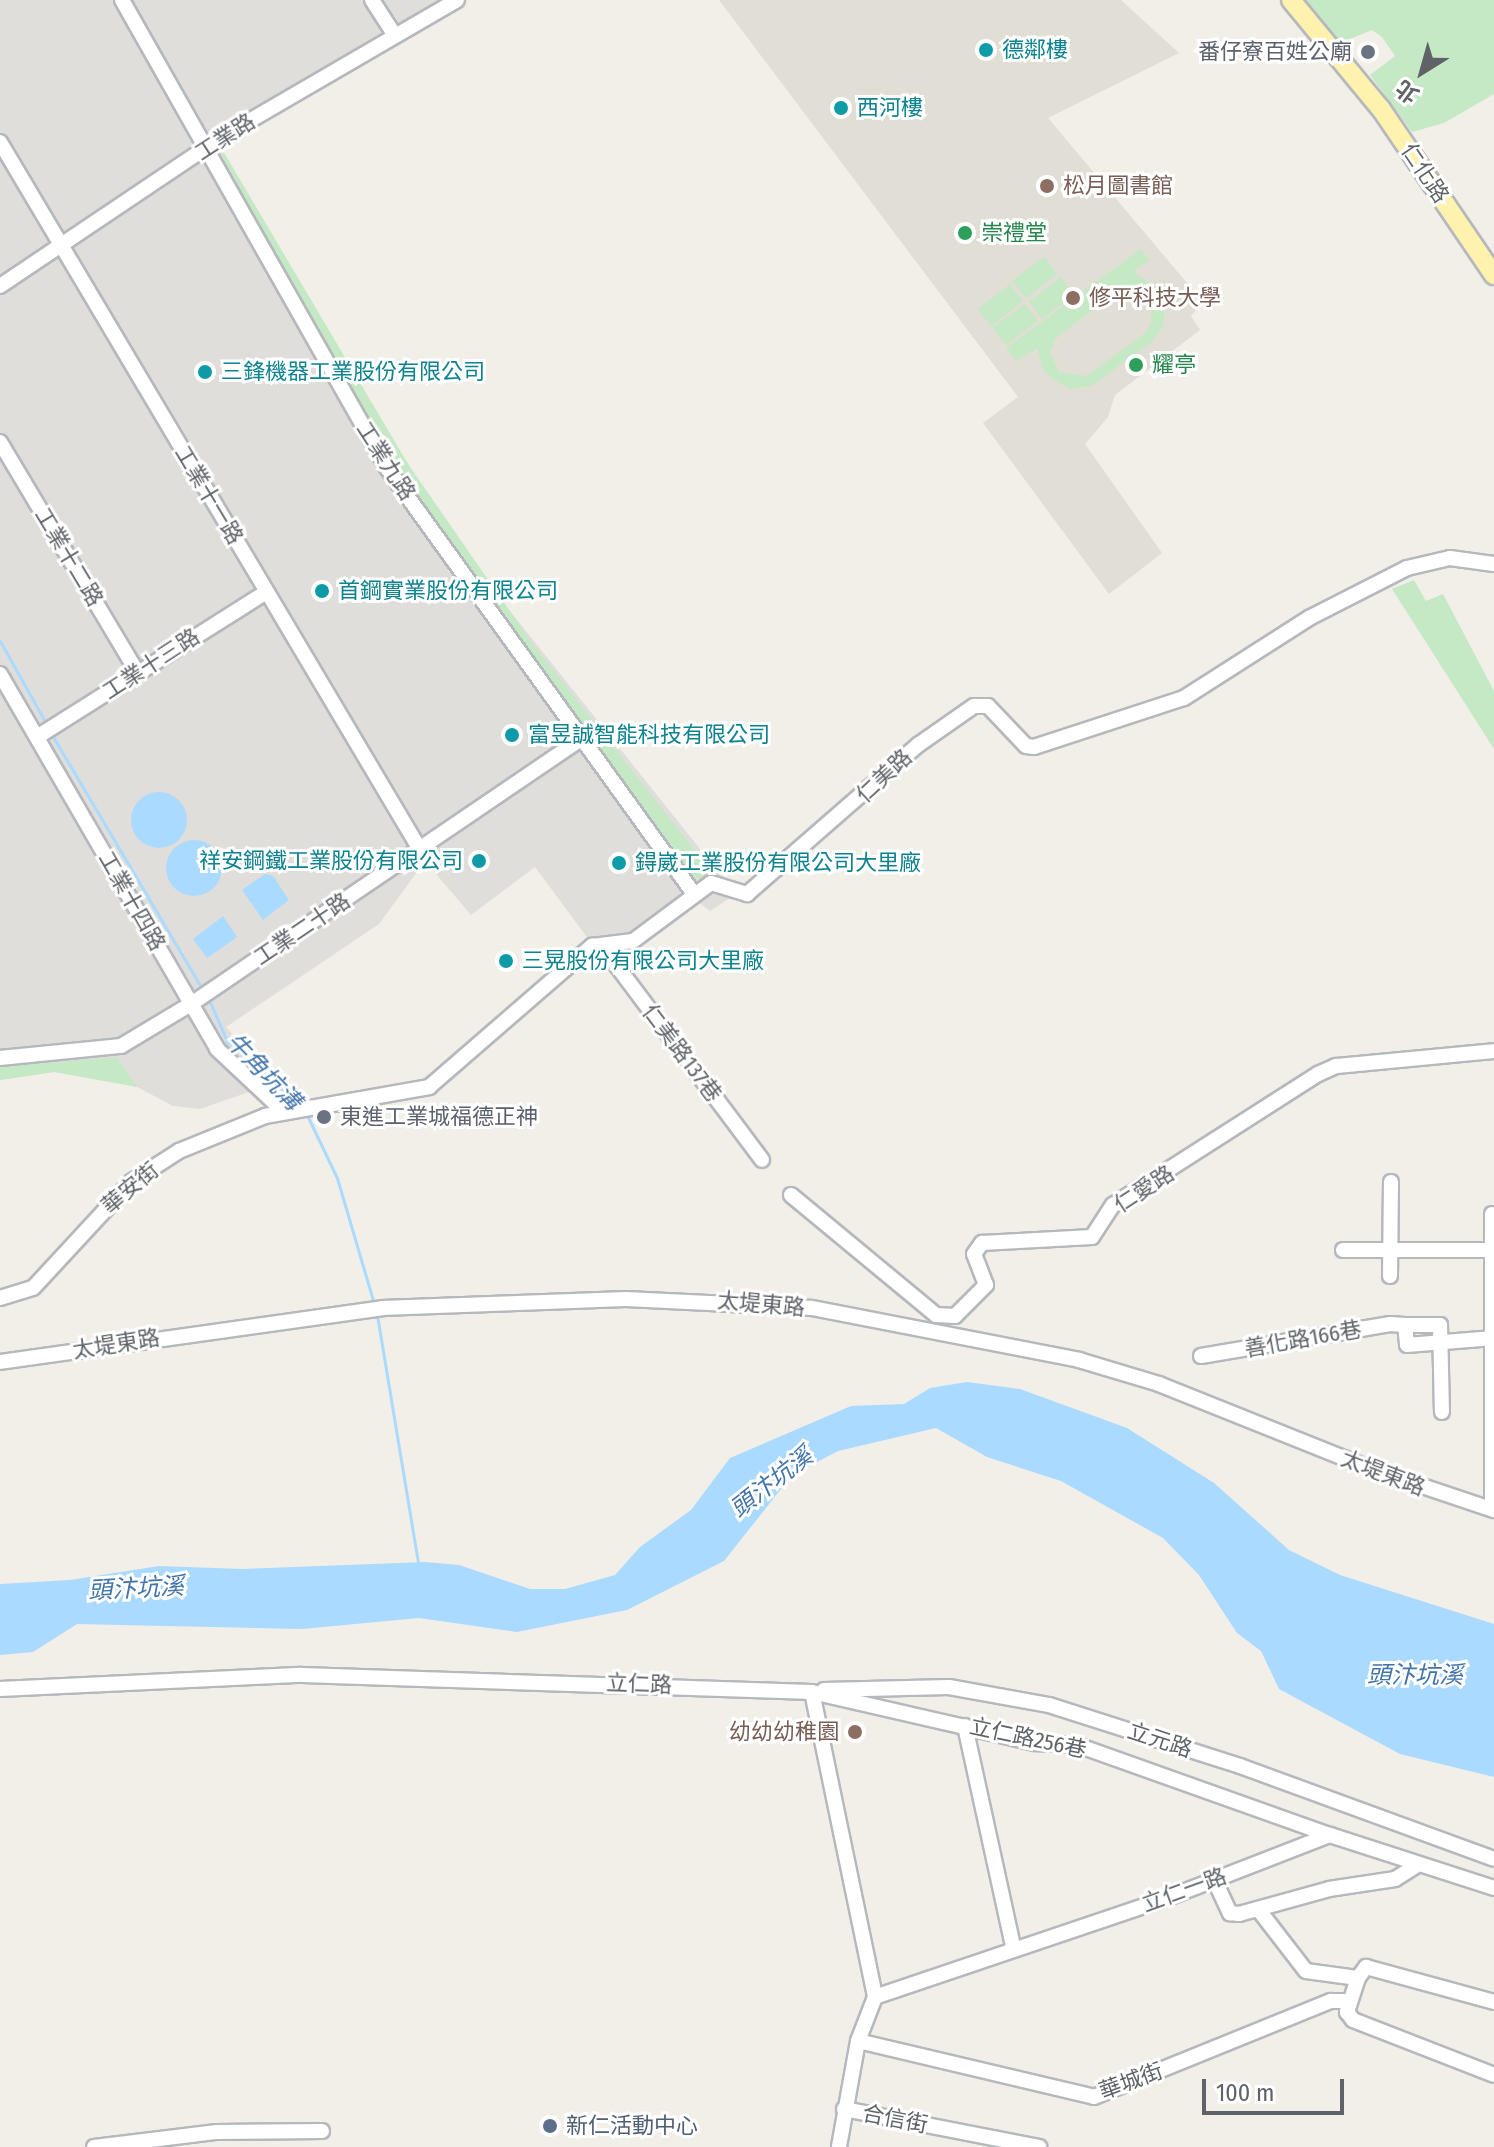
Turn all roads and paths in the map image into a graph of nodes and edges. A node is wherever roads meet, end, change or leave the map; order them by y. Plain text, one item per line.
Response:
1 (122, 0) edge
2 (372, 0) edge
3 (457, 0) edge
4 (1291, 0) edge
5 (394, 34) junction
6 (0, 142) edge
7 (204, 150) junction
8 (63, 248) junction
9 (1494, 275) edge
10 (0, 286) edge
11 (0, 442) edge
12 (1494, 564) edge
13 (266, 592) junction
14 (137, 672) junction
15 (0, 674) edge
16 (44, 732) junction
17 (581, 739) junction
18 (419, 848) junction
19 (694, 894) junction
20 (602, 946) junction
21 (193, 1003) junction
22 (1494, 1051) edge
23 (0, 1058) edge
24 (288, 1112) junction
25 (762, 1160) dead end
26 (1391, 1182) dead end
27 (791, 1195) dead end
28 (1492, 1214) edge
29 (1343, 1250) dead end
30 (1492, 1250) junction
31 (1390, 1251) junction
32 (1390, 1276) dead end
33 (0, 1298) edge
34 (1491, 1338) edge
35 (1442, 1342) junction
36 (1201, 1356) dead end
37 (0, 1362) edge
38 (1442, 1412) dead end
39 (1493, 1510) edge
40 (0, 1689) edge
41 (812, 1692) junction
42 (965, 1726) junction
43 (1330, 1835) junction
44 (1494, 1859) edge
45 (1419, 1864) junction
46 (1214, 1879) junction
47 (1494, 1888) edge
48 (1258, 1909) junction
49 (1014, 1950) junction
50 (1358, 1978) junction
51 (875, 1997) junction
52 (1349, 2001) junction
53 (1494, 2002) edge
54 (858, 2041) junction
55 (1494, 2075) edge
56 (844, 2109) junction
57 (322, 2131) dead end
58 (94, 2147) edge
59 (839, 2147) edge
60 (1039, 2147) edge

1 - 7 street, 工業九路
2 - 5 street
3 - 5 street, 工業路
4 - 9 main road, 仁化路
5 - 7 street, 工業路
6 - 8 street, 工業十一路
7 - 8 street, 工業路
7 - 17 street, 工業九路
8 - 10 street, 工業路
8 - 13 street, 工業十一路
11 - 14 street, 工業十二路
12 - 19 street, 仁美路
13 - 14 street, 工業十三路
13 - 18 street, 工業十一路
14 - 16 street, 工業十三路
15 - 16 street, 工業十四路
16 - 21 street, 工業十四路
17 - 18 street, 工業二十路
17 - 19 street, 工業九路
18 - 21 street, 工業二十路
19 - 20 street
20 - 24 street, 華安街
20 - 25 street, 仁美路137巷
21 - 23 street, 工業二十路
21 - 24 street, 工業十四路
22 - 27 street, 仁愛路
24 - 33 street, 華安街
26 - 31 street
28 - 30 street
29 - 31 street
30 - 31 street
30 - 34 street
31 - 32 street
34 - 35 street, 善化路166巷
34 - 39 street
35 - 36 street, 善化路166巷
35 - 38 street
37 - 39 street, 太堤東路
40 - 41 street, 立仁路
41 - 42 street, 立仁路256巷
41 - 44 street, 立元路
41 - 51 street
42 - 43 street, 立仁路256巷
42 - 49 street
43 - 45 street
43 - 46 street, 立仁一路
45 - 47 street
45 - 48 street
46 - 48 street
46 - 49 street, 立仁一路
48 - 50 street
49 - 51 street, 立仁一路
50 - 52 street
50 - 53 street
51 - 54 street
52 - 54 street, 華城街
52 - 55 street
54 - 56 street
56 - 59 street
56 - 60 street, 合信街
57 - 58 street

